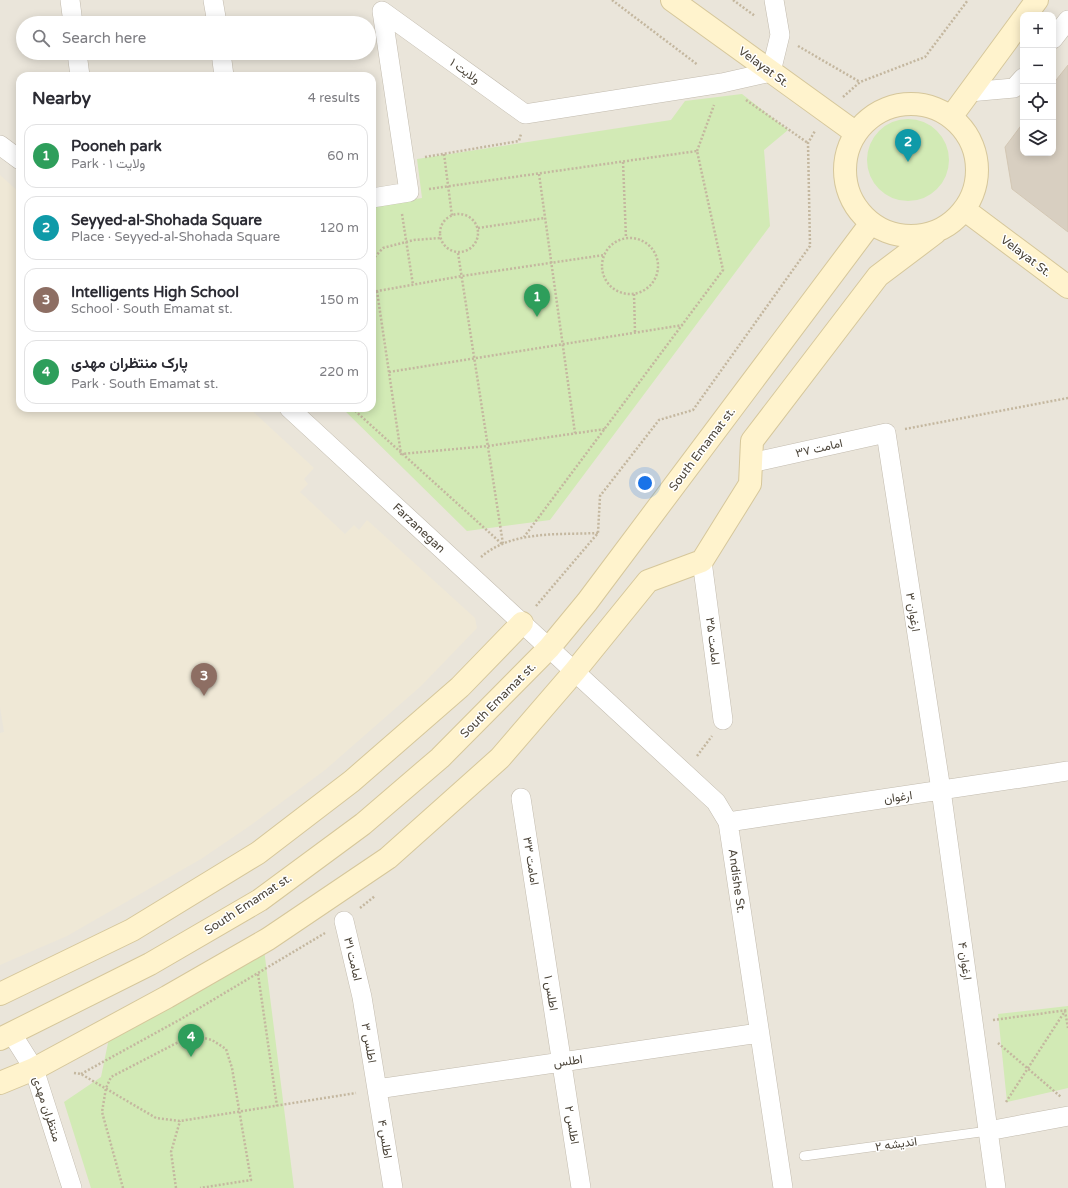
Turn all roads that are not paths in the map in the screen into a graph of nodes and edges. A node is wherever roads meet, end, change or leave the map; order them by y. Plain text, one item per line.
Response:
1 (70, 0) edge
2 (213, 0) edge
3 (672, 0) edge
4 (774, 0) edge
5 (1037, 0) edge
6 (381, 5) edge
7 (1028, 12) edge
8 (72, 16) edge
9 (216, 16) edge
10 (1068, 20) edge
11 (1020, 23) edge
12 (1056, 35) edge
13 (78, 60) edge
14 (222, 60) edge
15 (79, 72) edge
16 (223, 72) edge
17 (771, 72) junction
18 (1020, 81) edge
19 (969, 92) junction
20 (951, 117) junction
21 (856, 133) junction
22 (0, 145) edge
23 (16, 157) edge
24 (376, 197) edge
25 (965, 210) junction
26 (871, 223) junction
27 (935, 233) junction
28 (1068, 287) edge
29 (293, 412) edge
30 (886, 433) joint
31 (751, 463) junction
32 (702, 561) junction
33 (522, 623) junction
34 (549, 648) junction
35 (574, 671) junction
36 (723, 720) road end
37 (1068, 771) edge
38 (941, 790) junction
39 (521, 798) dead end
40 (728, 822) junction
41 (344, 921) dead end
42 (541, 923) joint
43 (0, 994) edge
44 (362, 997) joint
45 (759, 1033) junction
46 (6, 1036) edge
47 (562, 1062) junction
48 (34, 1069) junction
49 (0, 1083) edge
50 (377, 1089) junction
51 (1068, 1116) edge
52 (988, 1131) junction
53 (804, 1156) dead end
54 (72, 1188) edge
55 (393, 1188) edge
56 (581, 1188) edge
57 (783, 1188) edge
58 (996, 1188) edge

1 - 8 street
2 - 9 street
3 - 17 street, Velayat St.
4 - 17 street
5 - 7 street
6 - 17 street, ولایت ۱
6 - 24 street, ولایت ۱
10 - 12 street
11 - 19 street
13 - 15 street
14 - 16 street
17 - 21 street, Velayat St.
18 - 19 street
19 - 20 street
20 - 21 street
20 - 25 street
21 - 26 street
22 - 23 street
25 - 27 street
25 - 28 street, Velayat St.
26 - 27 street
26 - 34 street, South Emamat st.
27 - 31 street
29 - 33 street, Farzanegan
30 - 31 street, امامت ۳۷
30 - 38 street, ارغوان ۳
31 - 32 street
32 - 35 street
32 - 36 street, امامت ۳۵
33 - 34 street, Farzanegan
33 - 43 street
34 - 35 street, Andishe St.
34 - 46 street, South Emamat st.
35 - 40 street, Andishe St.
35 - 48 street
37 - 38 street, ارغوان
38 - 40 street, ارغوان
38 - 52 street, ارغوان ۴
39 - 42 street, امامت ۳۳
40 - 45 street, Andishe St.
41 - 44 street, امامت ۳۱
42 - 47 street, اطلس ۱
44 - 50 street, اطلس ۳
45 - 47 street, اطلس
45 - 57 street, Andishe St.
46 - 48 street, منتظران مهدی
47 - 50 street, اطلس
47 - 56 street, اطلس ۲
48 - 49 street
48 - 54 street, منتظران مهدی
50 - 55 street, اطلس ۴
51 - 52 street
52 - 53 lane, اندیشه ۲
52 - 58 street, ارغوان ۴

